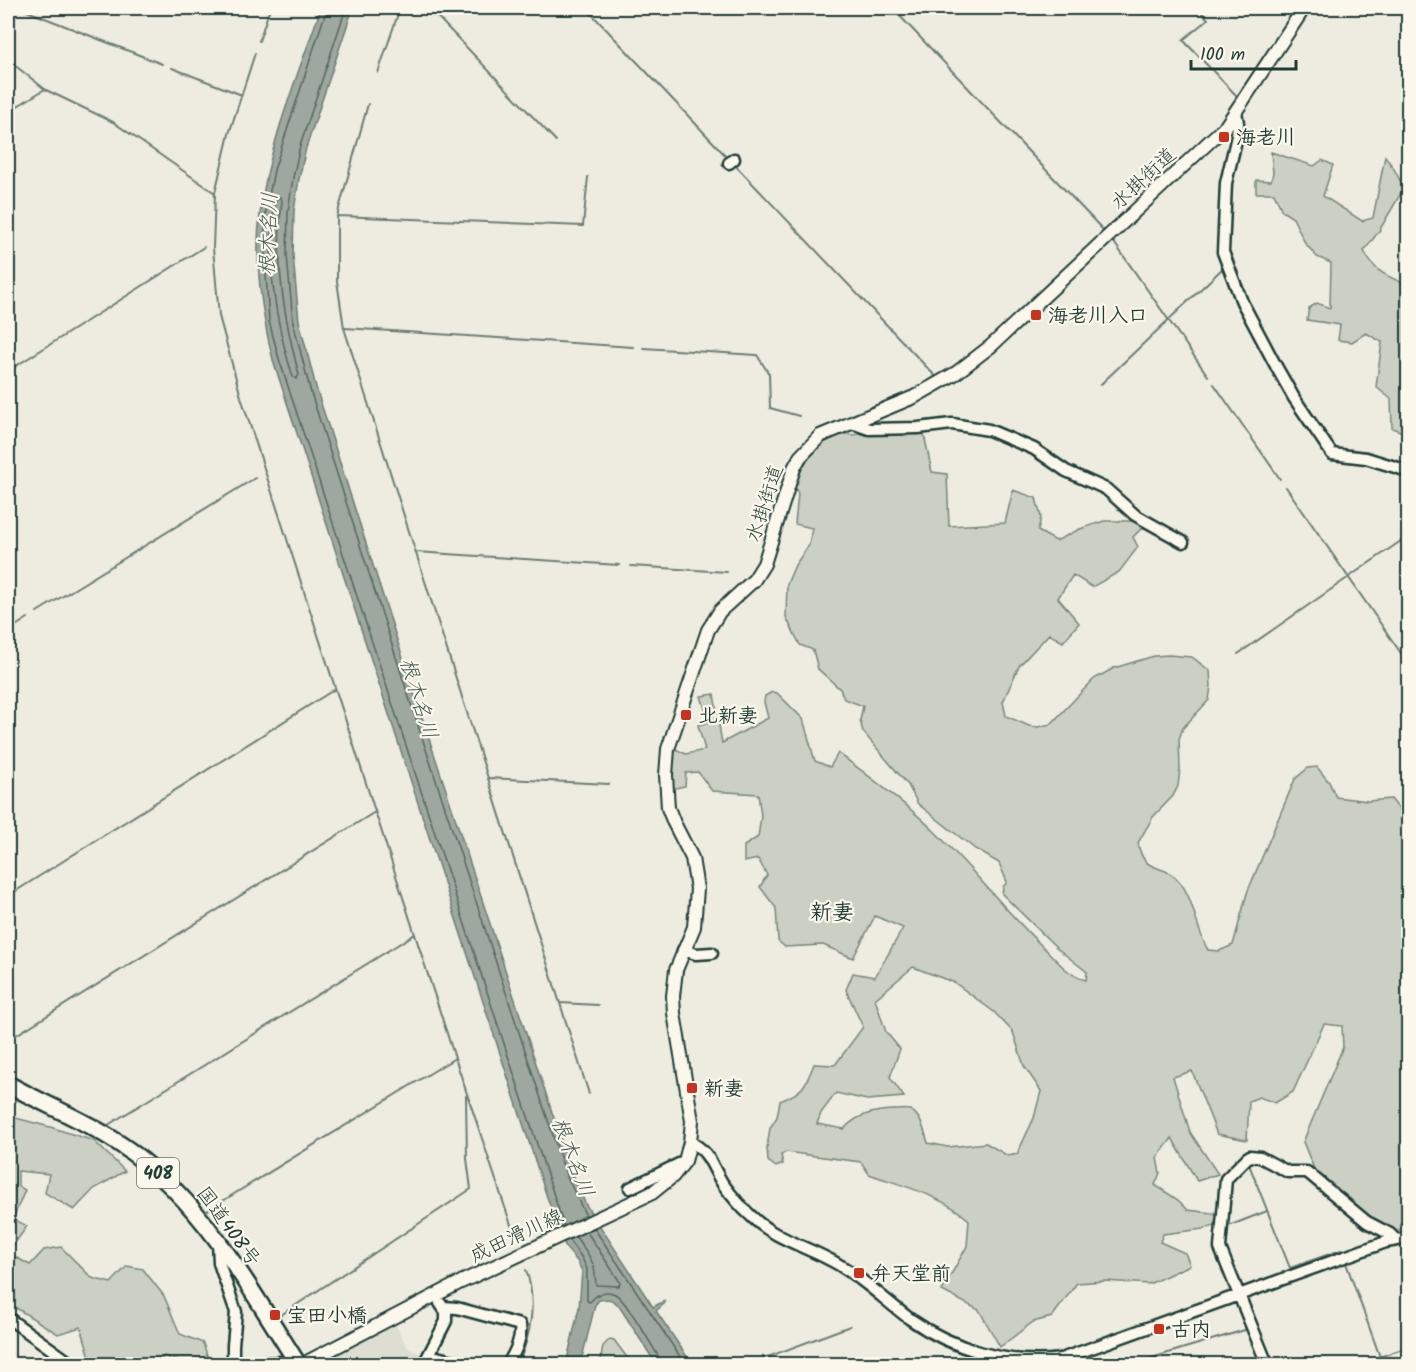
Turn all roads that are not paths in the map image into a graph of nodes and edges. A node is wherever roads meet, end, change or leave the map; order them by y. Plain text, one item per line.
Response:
1 (1304, 8) edge
2 (1236, 112) junction
3 (852, 423) junction
4 (1408, 471) edge
5 (1183, 542) dead end
6 (683, 950) junction
7 (712, 953) dead end
8 (8, 1084) edge
9 (690, 1142) junction
10 (685, 1161) junction
11 (630, 1188) dead end
12 (652, 1194) joint
13 (1408, 1238) edge
14 (1395, 1239) junction
15 (218, 1240) junction
16 (1240, 1295) junction
17 (436, 1296) junction
18 (443, 1307) junction
19 (8, 1318) edge
20 (427, 1360) edge
21 (298, 1363) edge
22 (1043, 1363) edge
23 (72, 1365) edge
24 (233, 1365) edge
25 (249, 1365) edge
26 (465, 1365) edge
27 (508, 1365) edge
28 (1268, 1365) edge

1 - 2 main road, 水掛街道
2 - 3 main road, 水掛街道
2 - 4 street
3 - 5 street
3 - 6 main road, 水掛街道
6 - 7 street
6 - 9 main road, 水掛街道
8 - 15 highway, 国道408号 / 408
9 - 10 main road, 水掛街道
9 - 22 street
10 - 11 street
10 - 12 main road, 水掛街道
12 - 17 main road, 成田滑川線
13 - 14 street
14 - 16 street
14 - 16 street
15 - 21 highway, 国道408号 / 408
15 - 24 street
16 - 22 street
16 - 28 street
17 - 18 street
17 - 21 main road
18 - 20 street
18 - 27 street
19 - 23 street
20 - 26 street
21 - 25 street

